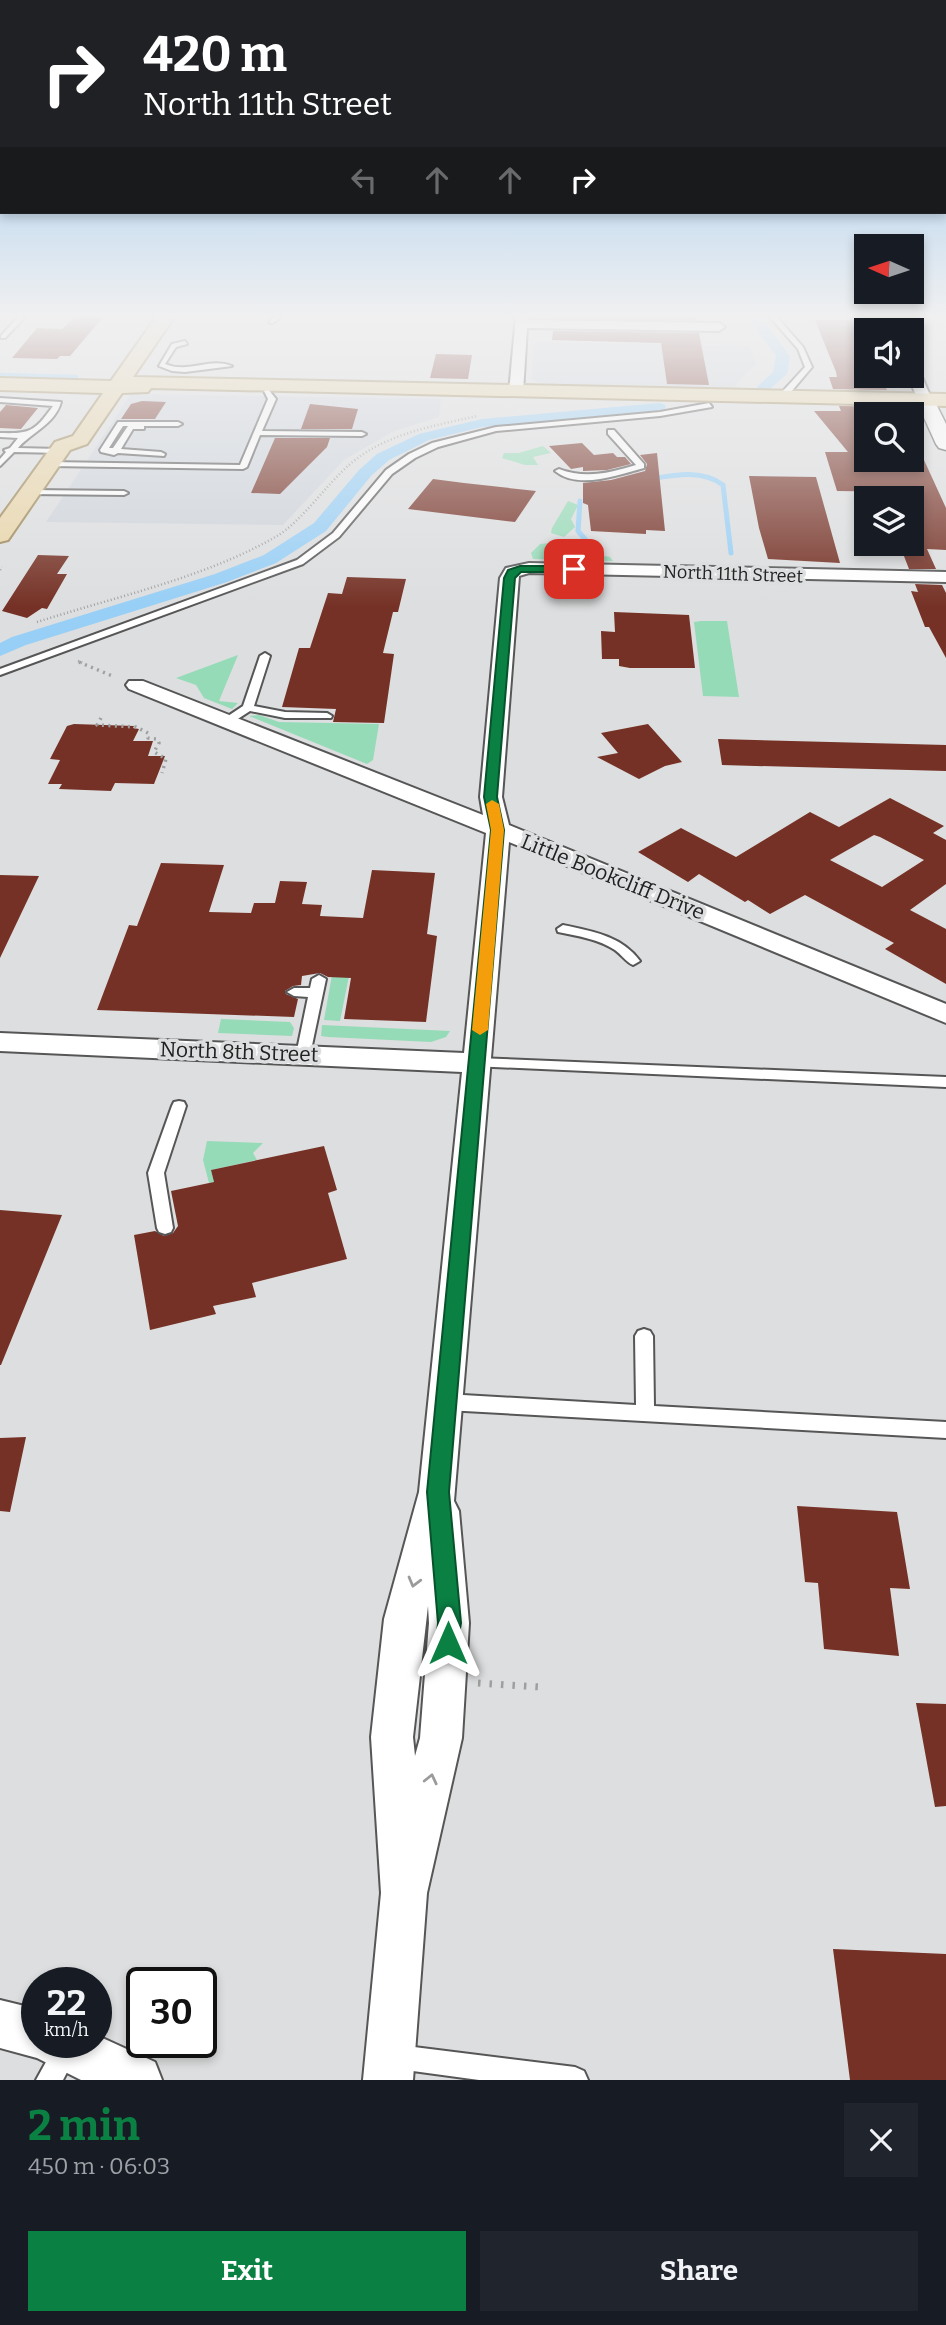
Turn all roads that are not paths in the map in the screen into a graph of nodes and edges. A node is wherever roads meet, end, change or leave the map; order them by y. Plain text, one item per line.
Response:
1 (51, 413) edge
2 (74, 413) edge
3 (98, 413) edge
4 (266, 413) edge
5 (665, 413) edge
6 (931, 413) edge
7 (257, 432) junction
8 (611, 432) dead end
9 (362, 434) dead end
10 (0, 435) edge
11 (24, 436) junction
12 (133, 444) dead end
13 (946, 444) edge
14 (0, 450) edge
15 (12, 450) junction
16 (118, 453) junction
17 (57, 454) junction
18 (161, 454) dead end
19 (1, 463) edge
20 (559, 471) dead end
21 (31, 492) junction
22 (124, 493) dead end
23 (0, 535) edge
24 (946, 577) edge
25 (265, 656) dead end
26 (0, 672) edge
27 (136, 685) road end
28 (248, 708) junction
29 (327, 716) dead end
30 (226, 722) junction
31 (498, 830) junction
32 (563, 929) dead end
33 (633, 961) dead end
34 (294, 992) dead end
35 (946, 1014) edge
36 (0, 1042) edge
37 (303, 1055) junction
38 (477, 1063) junction
39 (946, 1082) edge
40 (179, 1106) dead end
41 (165, 1228) dead end
42 (644, 1336) dead end
43 (446, 1402) junction
44 (645, 1413) junction
45 (946, 1430) edge
46 (0, 2024) edge
47 (21, 2035) edge
48 (73, 2058) edge
49 (389, 2068) edge
50 (563, 2079) edge
51 (137, 2080) edge

1 - 11 lane
2 - 17 main road
3 - 17 main road
4 - 7 lane
5 - 26 lane
6 - 13 street
7 - 9 lane
7 - 17 lane
8 - 20 lane
10 - 11 lane
11 - 15 lane
12 - 16 lane
14 - 15 lane
15 - 17 lane
15 - 19 lane
16 - 16 lane
16 - 18 lane
17 - 21 main road
21 - 22 lane
21 - 23 main road
24 - 31 street, North 11th Street
25 - 28 lane
27 - 30 street, Little Bookcliff Drive
28 - 29 lane
28 - 30 lane
30 - 31 street, Little Bookcliff Drive
31 - 35 street, Little Bookcliff Drive
31 - 38 street
32 - 33 lane
34 - 37 lane
36 - 37 street, North 8th Street
37 - 38 street, North 8th Street
38 - 39 lane
38 - 43 street
40 - 41 lane
42 - 44 lane
43 - 44 lane
43 - 49 street
44 - 45 lane
46 - 47 street
48 - 51 street
49 - 50 lane

